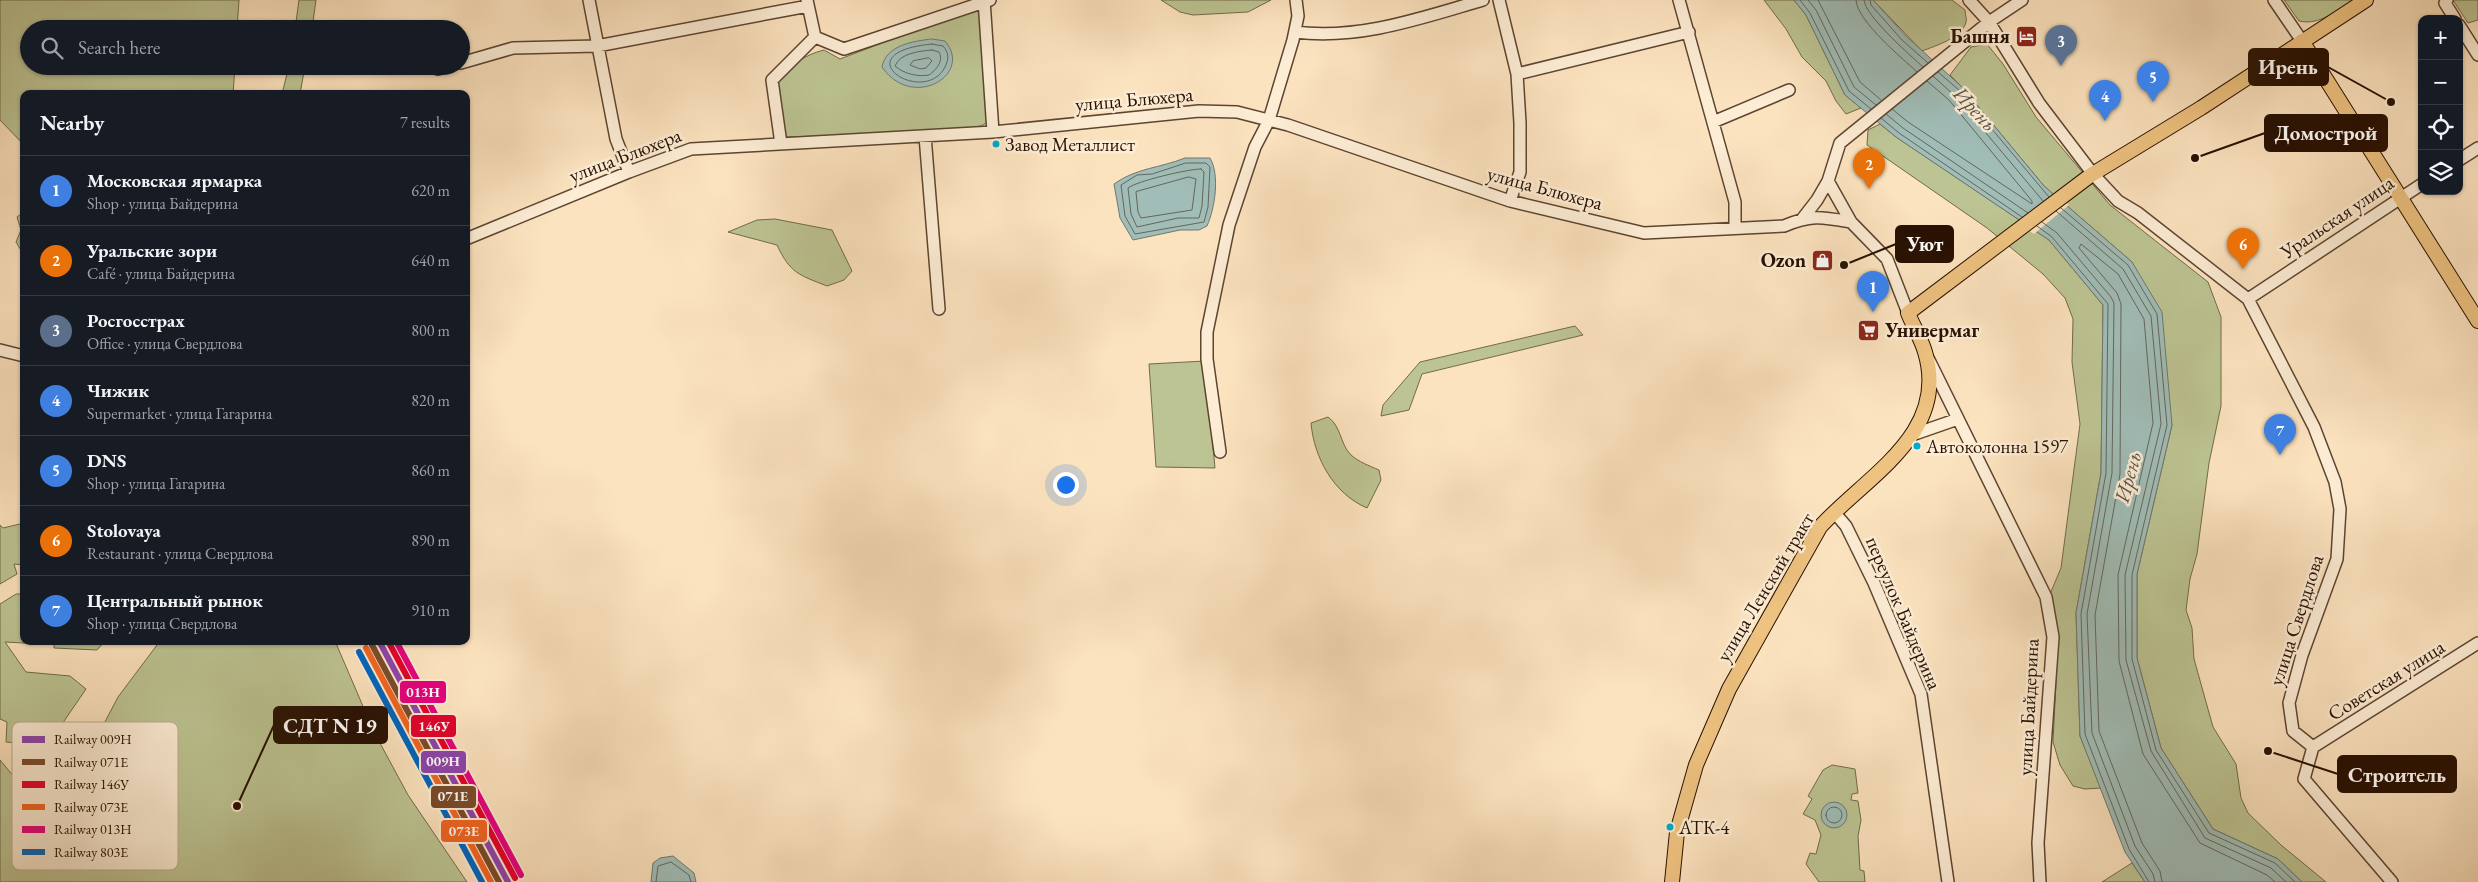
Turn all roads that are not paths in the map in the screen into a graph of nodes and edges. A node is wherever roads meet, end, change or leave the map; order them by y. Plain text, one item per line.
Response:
1 (589, 0) edge
2 (986, 0) edge
3 (1296, 0) edge
4 (1483, 0) edge
5 (1499, 0) edge
6 (1679, 0) edge
7 (1969, 0) edge
8 (2022, 0) edge
9 (2274, 0) edge
10 (2366, 0) edge
11 (2448, 0) edge
12 (808, 3) edge
13 (2452, 15) edge
14 (1989, 22) junction
15 (1295, 32) junction
16 (1689, 32) junction
17 (2463, 32) edge
18 (815, 37) junction
19 (2302, 41) junction
20 (597, 46) junction
21 (2478, 55) edge
22 (470, 60) edge
23 (1517, 74) junction
24 (1789, 90) dead end
25 (1269, 120) junction
26 (1713, 122) junction
27 (993, 132) junction
28 (925, 136) junction
29 (781, 144) junction
30 (2478, 148) edge
31 (2463, 157) edge
32 (629, 172) junction
33 (2092, 174) junction
34 (1828, 181) junction
35 (2418, 186) edge
36 (2398, 198) junction
37 (1510, 201) junction
38 (1803, 218) junction
39 (1851, 222) junction
40 (1735, 228) junction
41 (470, 237) edge
42 (2248, 299) junction
43 (939, 309) dead end
44 (1908, 313) junction
45 (2478, 322) edge
46 (0, 350) edge
47 (1925, 352) junction
48 (20, 355) edge
49 (1958, 419) junction
50 (1912, 435) junction
51 (1220, 452) dead end
52 (1834, 512) junction
53 (2478, 643) edge
54 (2313, 748) junction
55 (1672, 882) edge
56 (1948, 882) edge
57 (2040, 882) edge
58 (2392, 882) edge

1 - 20 street
2 - 18 street
2 - 27 street
3 - 15 street
4 - 15 street
5 - 23 street
6 - 16 street
7 - 14 street
8 - 14 street
9 - 19 street
10 - 19 main road
11 - 13 street
12 - 18 street
12 - 20 street
14 - 33 street
14 - 34 street
15 - 25 street
16 - 23 street
16 - 26 street
17 - 21 street
18 - 29 street
19 - 33 main road
19 - 36 main road
20 - 22 street
20 - 32 street
23 - 37 street
24 - 26 street
25 - 27 street, улица Блюхера
25 - 37 street, улица Блюхера
25 - 51 street
26 - 40 street
27 - 28 street, улица Блюхера
28 - 29 street, улица Блюхера
28 - 43 street
29 - 32 street, улица Блюхера
30 - 31 street
32 - 41 street, улица Блюхера
33 - 42 street, улица Свердлова
33 - 44 main road
34 - 38 street
34 - 39 street
35 - 36 street, Уральская улица
36 - 42 street, Уральская улица
36 - 45 main road
37 - 40 street, улица Блюхера
38 - 39 street, улица Блюхера
38 - 40 street, улица Блюхера
39 - 44 street
42 - 54 street, улица Свердлова
44 - 47 main road, улица Ленский тракт
46 - 48 street
47 - 49 street, улица Байдерина
47 - 50 main road, улица Ленский тракт
49 - 50 street
49 - 57 street, улица Байдерина
50 - 52 main road, улица Ленский тракт
52 - 55 main road, улица Ленский тракт
52 - 56 street, переулок Байдерина
53 - 54 street, Советская улица
54 - 58 street

